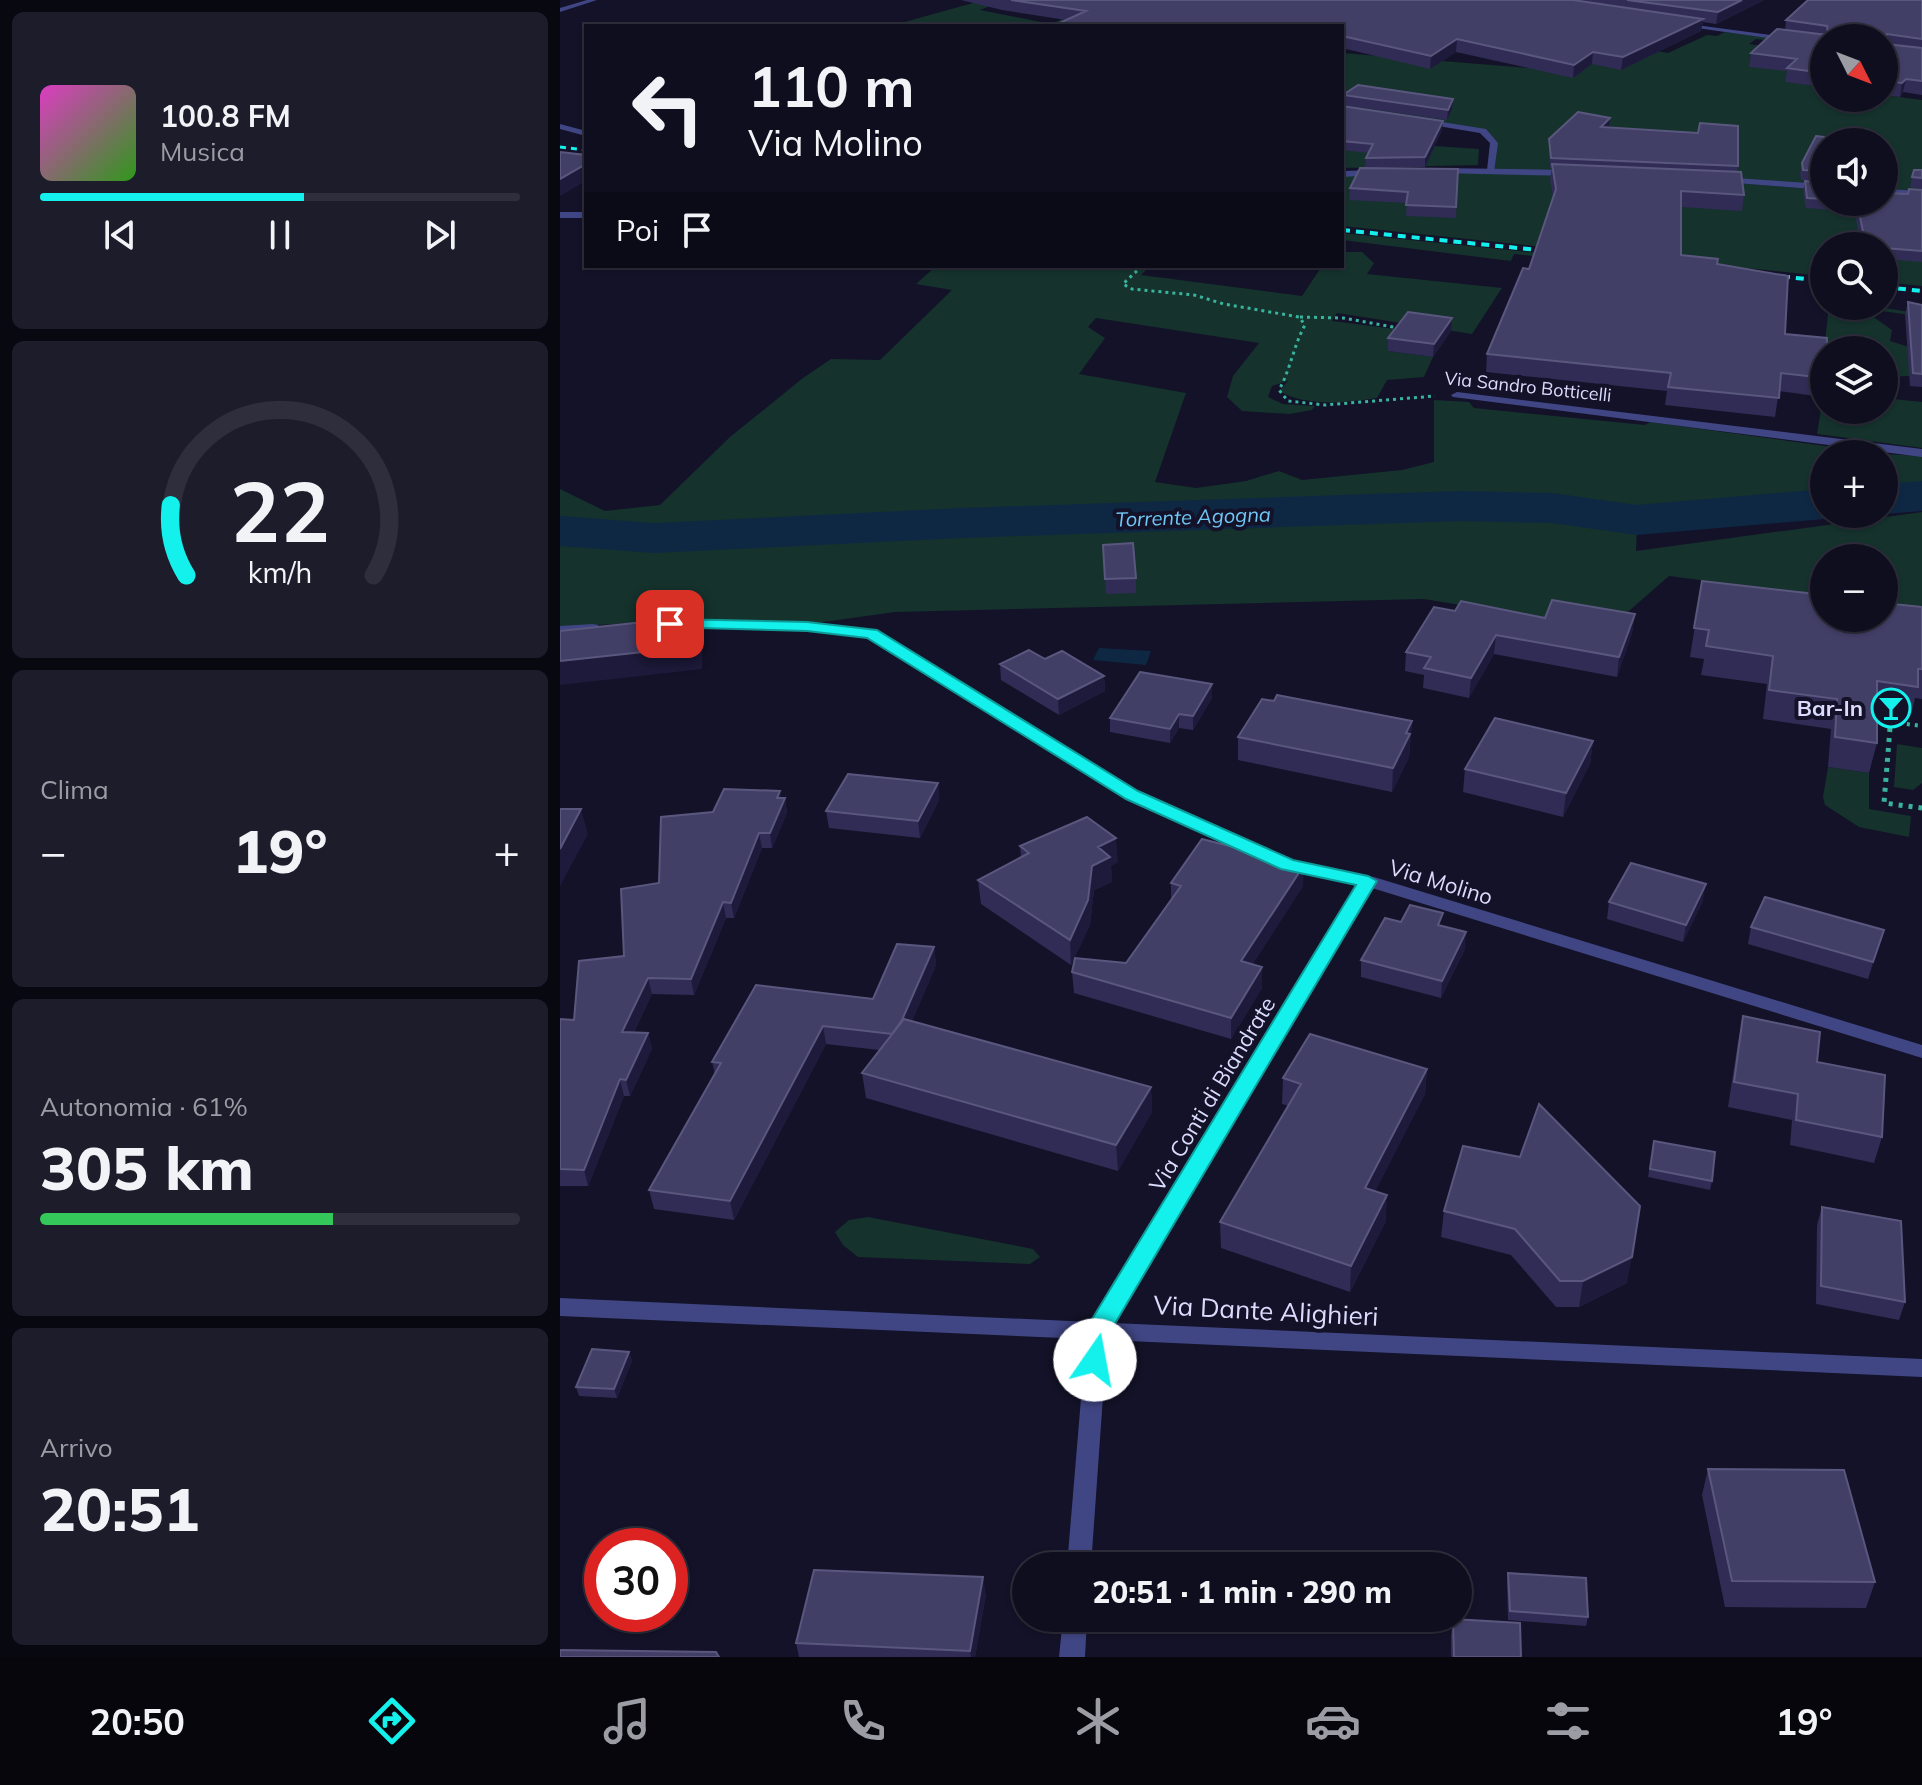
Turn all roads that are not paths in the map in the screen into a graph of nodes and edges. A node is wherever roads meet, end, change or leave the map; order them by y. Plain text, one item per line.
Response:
1 (594, 0) edge
2 (560, 10) edge
3 (1674, 23) edge
4 (1810, 42) edge
5 (1408, 119) edge
6 (560, 126) edge
7 (584, 133) edge
8 (1491, 170) junction
9 (1428, 171) edge
10 (1384, 172) edge
11 (1344, 174) edge
12 (1581, 174) edge
13 (1716, 179) edge
14 (1810, 186) edge
15 (1898, 193) edge
16 (1922, 194) edge
17 (560, 215) edge
18 (584, 215) edge
19 (1457, 395) road end
20 (1922, 453) edge
21 (670, 624) edge
22 (607, 628) edge
23 (560, 630) edge
24 (1368, 881) junction
25 (1922, 1052) edge
26 (560, 1307) edge
27 (1097, 1331) junction
28 (1922, 1368) edge
29 (1080, 1552) edge
30 (1074, 1632) edge
31 (1072, 1657) edge

1 - 2 street
3 - 4 street
5 - 8 street
6 - 7 street
8 - 9 street
8 - 12 street
10 - 11 street
13 - 14 street
15 - 16 street
17 - 18 street
19 - 20 street, Via Sandro Botticelli
21 - 24 street, Via Molino
22 - 23 street
24 - 25 street, Via Molino
24 - 27 street, Via Conti di Biandrate
26 - 27 street, Via Dante Alighieri
27 - 28 street, Via Dante Alighieri
27 - 29 street
30 - 31 street

